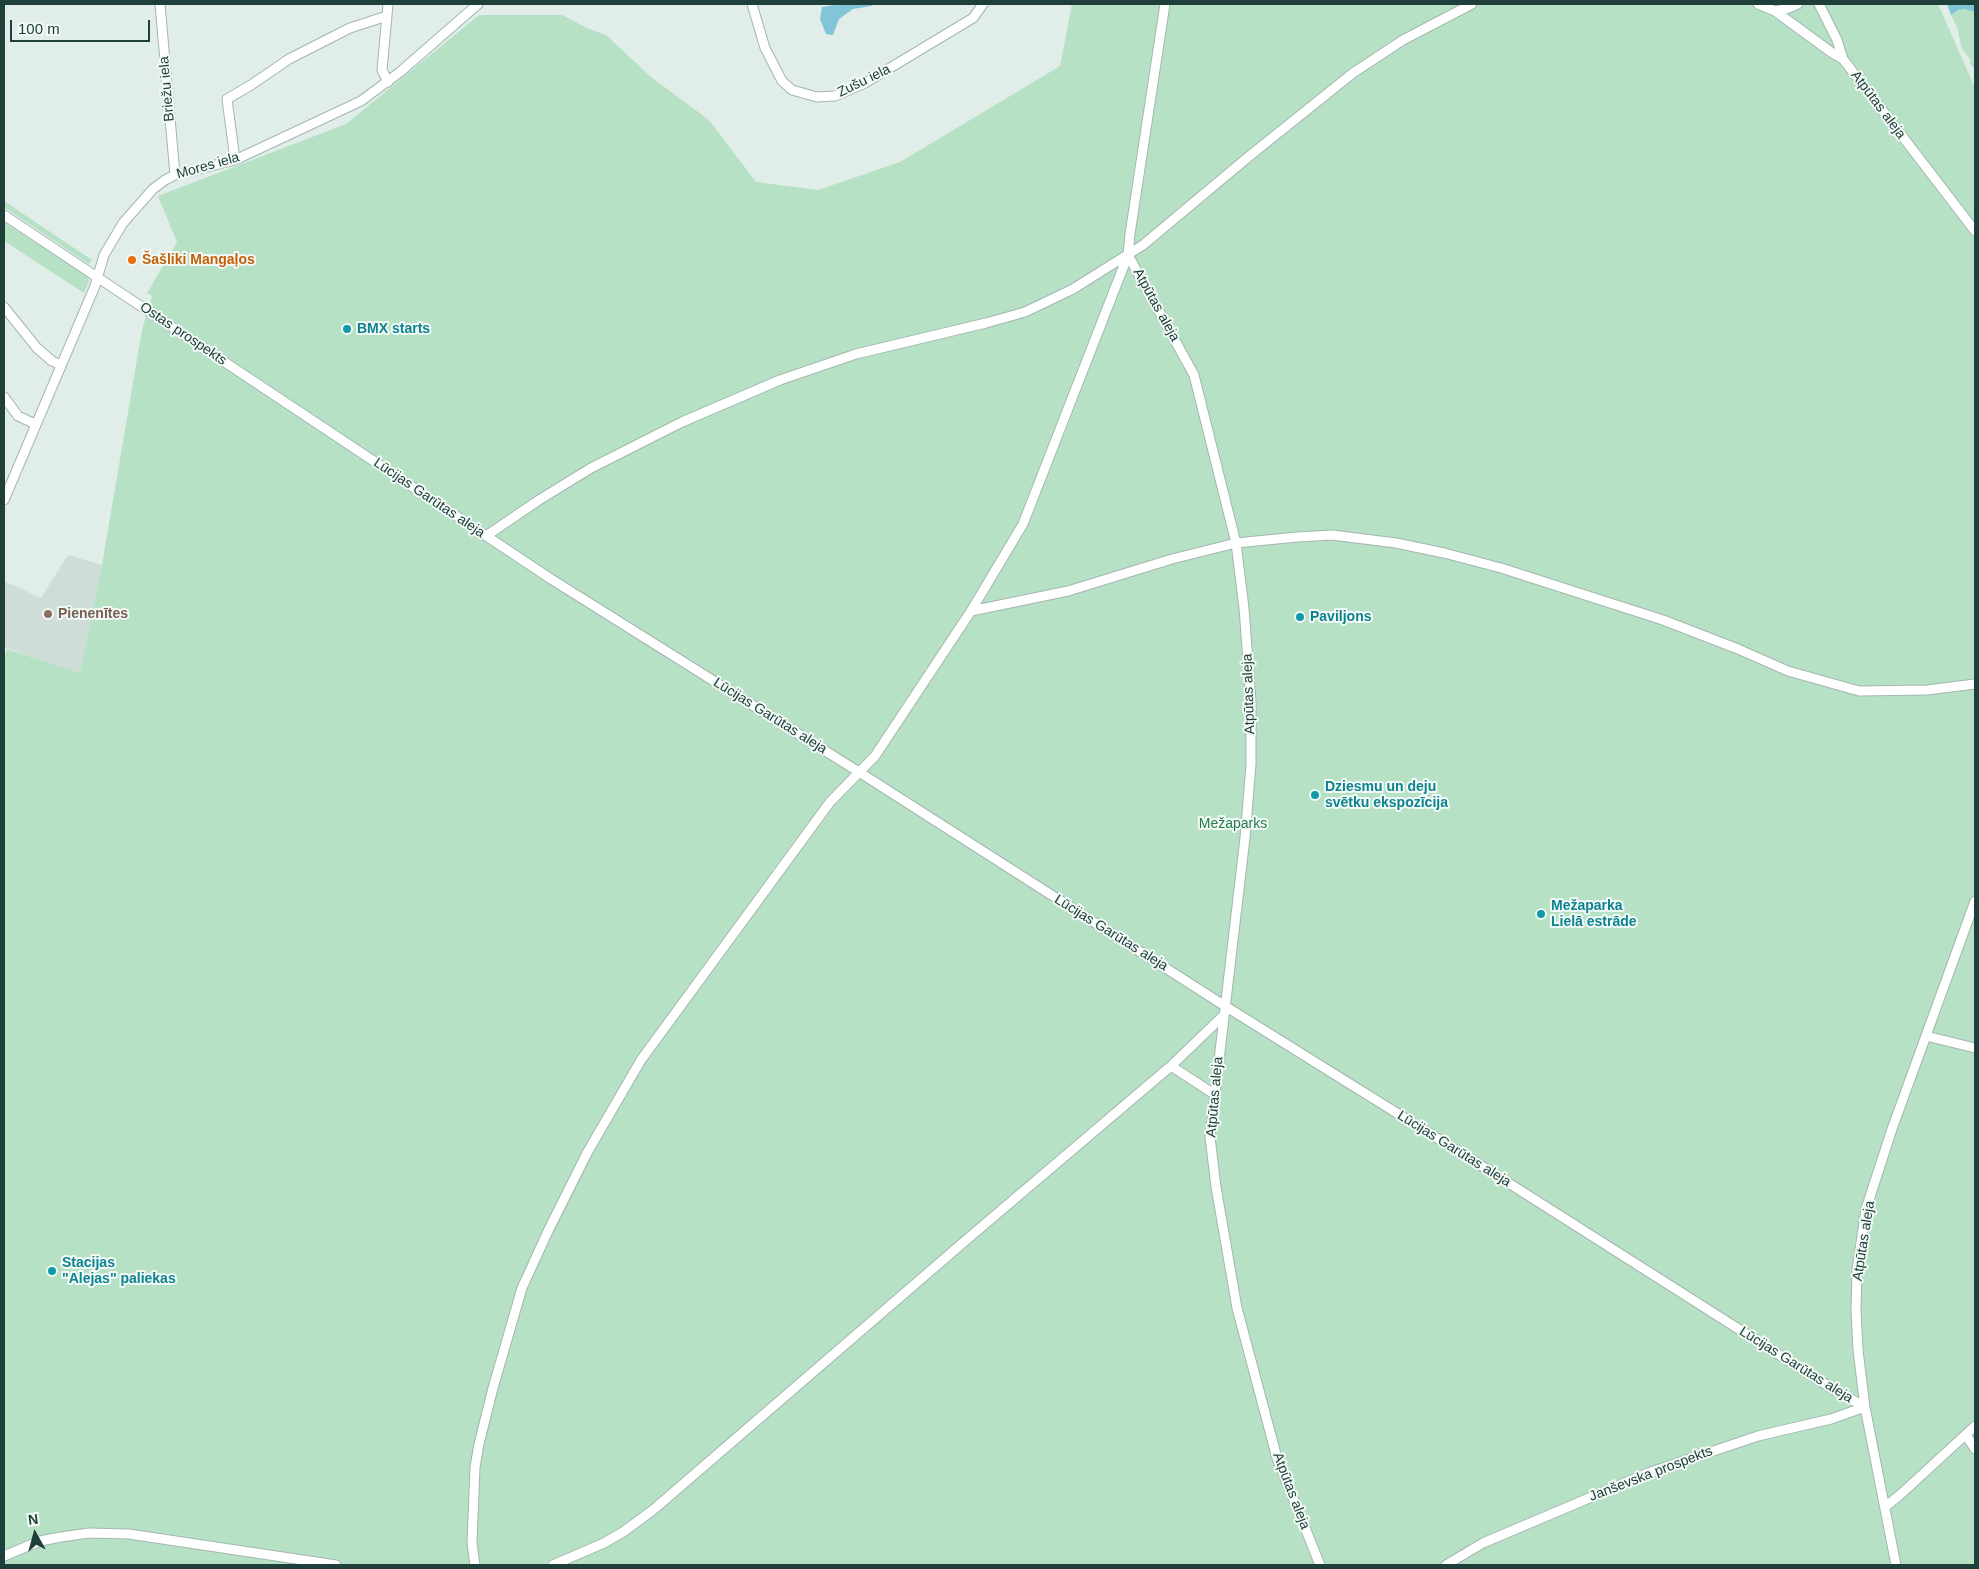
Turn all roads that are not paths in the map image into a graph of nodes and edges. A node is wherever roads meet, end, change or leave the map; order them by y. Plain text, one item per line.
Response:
1 (160, 4) edge
2 (388, 4) edge
3 (478, 4) edge
4 (752, 4) edge
5 (984, 4) edge
6 (1165, 4) edge
7 (1472, 4) edge
8 (1758, 4) edge
9 (1798, 4) edge
10 (1818, 4) edge
11 (1775, 11) junction
12 (387, 16) junction
13 (1843, 59) junction
14 (388, 82) junction
15 (235, 160) junction
16 (175, 175) junction
17 (4, 215) edge
18 (1975, 231) edge
19 (1128, 255) junction
20 (97, 277) junction
21 (4, 307) edge
22 (61, 365) junction
23 (4, 397) edge
24 (35, 424) junction
25 (361, 453) joint
26 (6, 487) edge
27 (4, 500) edge
28 (486, 536) junction
29 (1236, 544) junction
30 (971, 611) junction
31 (1975, 684) edge
32 (859, 772) junction
33 (1975, 901) edge
34 (1224, 1011) junction
35 (1926, 1036) junction
36 (1975, 1048) edge
37 (1171, 1066) junction
38 (1214, 1094) junction
39 (1865, 1408) junction
40 (1975, 1426) edge
41 (1966, 1435) junction
42 (1975, 1449) edge
43 (1885, 1507) junction
44 (4, 1556) edge
45 (336, 1565) edge
46 (475, 1565) edge
47 (553, 1565) edge
48 (1320, 1565) edge
49 (1446, 1565) edge
50 (1896, 1565) edge

1 - 16 street, Briežu iela
2 - 12 street
3 - 14 street, Mores iela
4 - 5 street, Zušu iela
6 - 19 street
7 - 19 street, Atpūtas aleja
8 - 11 street, Atpūtas aleja
9 - 11 street
10 - 13 street
11 - 13 street, Atpūtas aleja
12 - 14 street
12 - 15 street
13 - 18 street, Atpūtas aleja
14 - 15 street, Mores iela
15 - 16 street, Mores iela
16 - 20 street, Mores iela
17 - 20 street, Ostas prospekts
19 - 28 street
19 - 29 street, Atpūtas aleja
19 - 30 street
20 - 22 street, Mores iela
20 - 25 street, Ostas prospekts
21 - 22 street
22 - 24 street, Mores iela
23 - 24 street
24 - 26 street, Mores iela
25 - 28 street, Lūcijas Garūtas aleja
26 - 27 street, Mores iela
28 - 32 street, Lūcijas Garūtas aleja
29 - 30 street
29 - 31 street
29 - 34 street, Atpūtas aleja
30 - 32 street
32 - 34 street, Lūcijas Garūtas aleja
32 - 46 street
33 - 35 street, Atpūtas aleja
34 - 37 street
34 - 38 street, Atpūtas aleja
34 - 39 street, Lūcijas Garūtas aleja
35 - 36 street
35 - 39 street, Atpūtas aleja
37 - 38 street
37 - 47 street
38 - 48 street, Atpūtas aleja
39 - 43 street, Atpūtas aleja
39 - 49 street, Janševska prospekts
40 - 41 street
41 - 42 street
41 - 43 street
43 - 50 street, Atpūtas aleja
44 - 45 street

